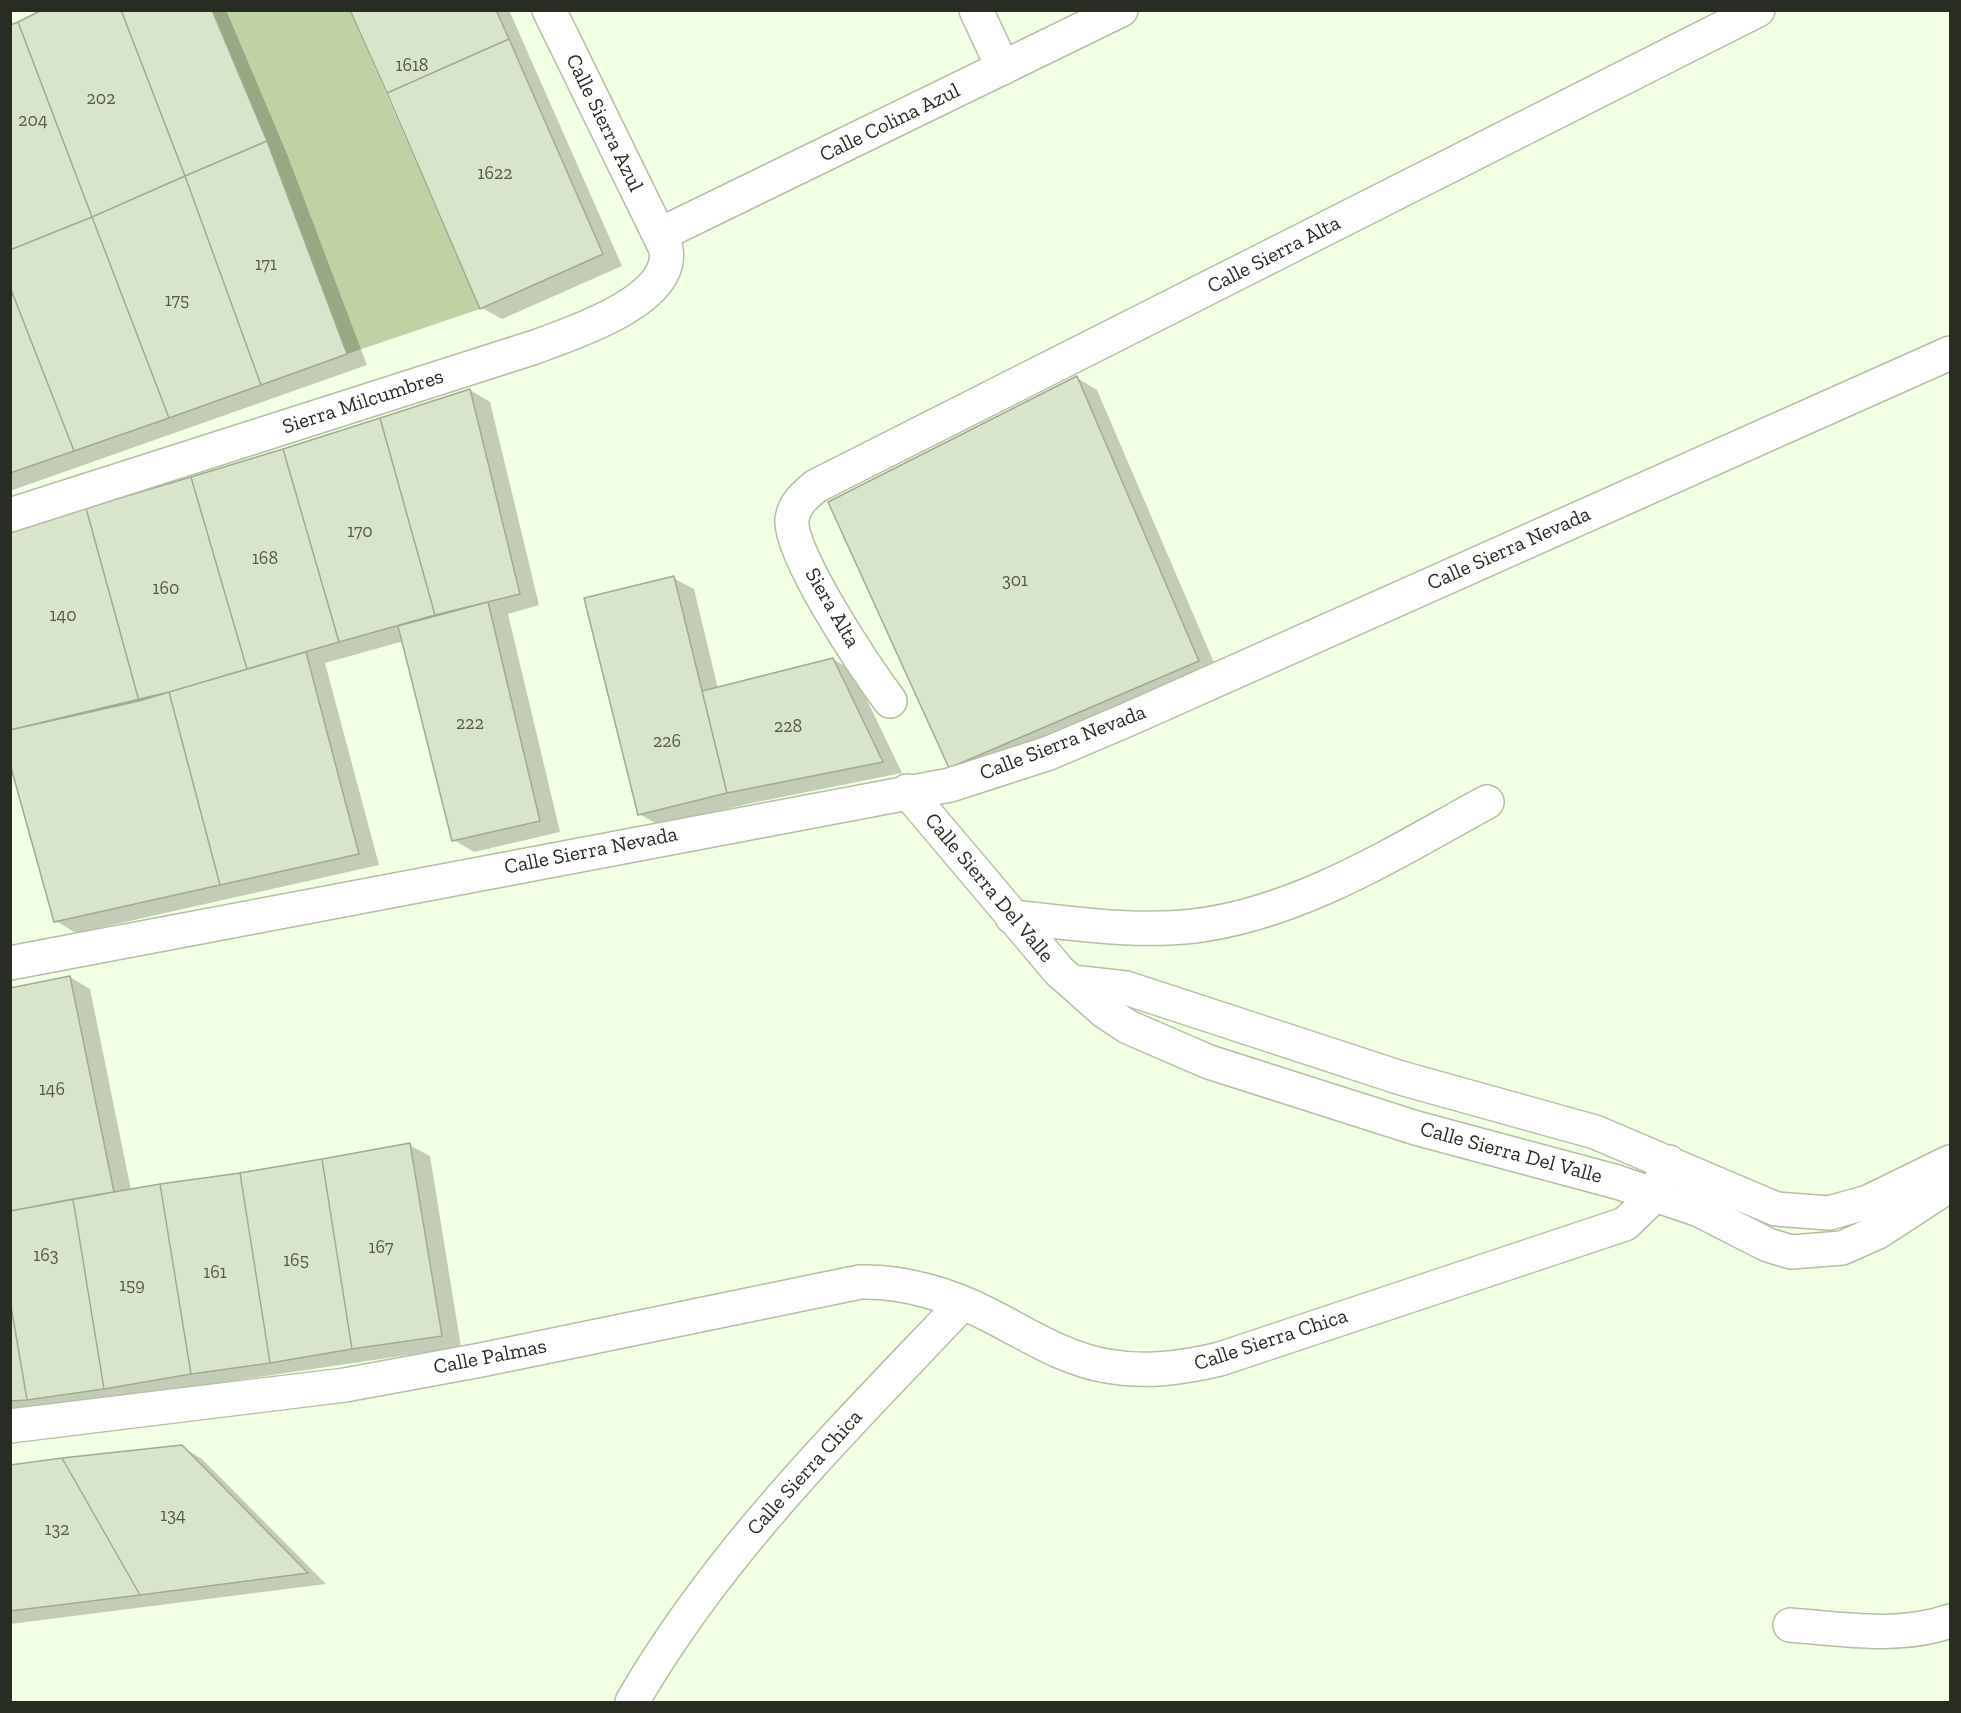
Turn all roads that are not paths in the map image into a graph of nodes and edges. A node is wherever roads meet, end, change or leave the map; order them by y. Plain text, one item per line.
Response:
1 (549, 10) edge
2 (976, 10) edge
3 (1120, 10) edge
4 (1758, 10) edge
5 (1003, 68) junction
6 (659, 235) junction
7 (1950, 353) edge
8 (795, 507) joint
9 (10, 515) edge
10 (890, 701) dead end
11 (907, 791) junction
12 (1487, 802) dead end
13 (1012, 917) junction
14 (10, 963) edge
15 (1072, 982) junction
16 (1669, 1162) junction
17 (1950, 1162) edge
18 (1950, 1185) edge
19 (1655, 1195) junction
20 (963, 1303) junction
21 (10, 1426) edge
22 (1950, 1621) edge
23 (1790, 1625) dead end
24 (632, 1702) edge

1 - 6 street, Calle Sierra Azul
2 - 5 street
3 - 5 street, Calle Colina Azul
4 - 8 street, Calle Sierra Alta
5 - 6 street, Calle Colina Azul
6 - 9 street, Sierra Milcumbres
7 - 11 street, Calle Sierra Nevada
8 - 10 street, Siera Alta
11 - 13 street, Calle Sierra Del Valle
11 - 14 street, Calle Sierra Nevada
12 - 13 street
13 - 15 street, Calle Sierra Del Valle
15 - 16 street, Calle Sierra Del Valle
15 - 19 street, Calle Sierra Del Valle
16 - 17 street, Calle Sierra Del Valle
16 - 19 street, Calle Sierra Chica
18 - 19 street, Calle Sierra Del Valle
19 - 20 street, Calle Sierra Chica
20 - 21 street, Calle Palmas
20 - 24 street, Calle Sierra Chica
22 - 23 street

